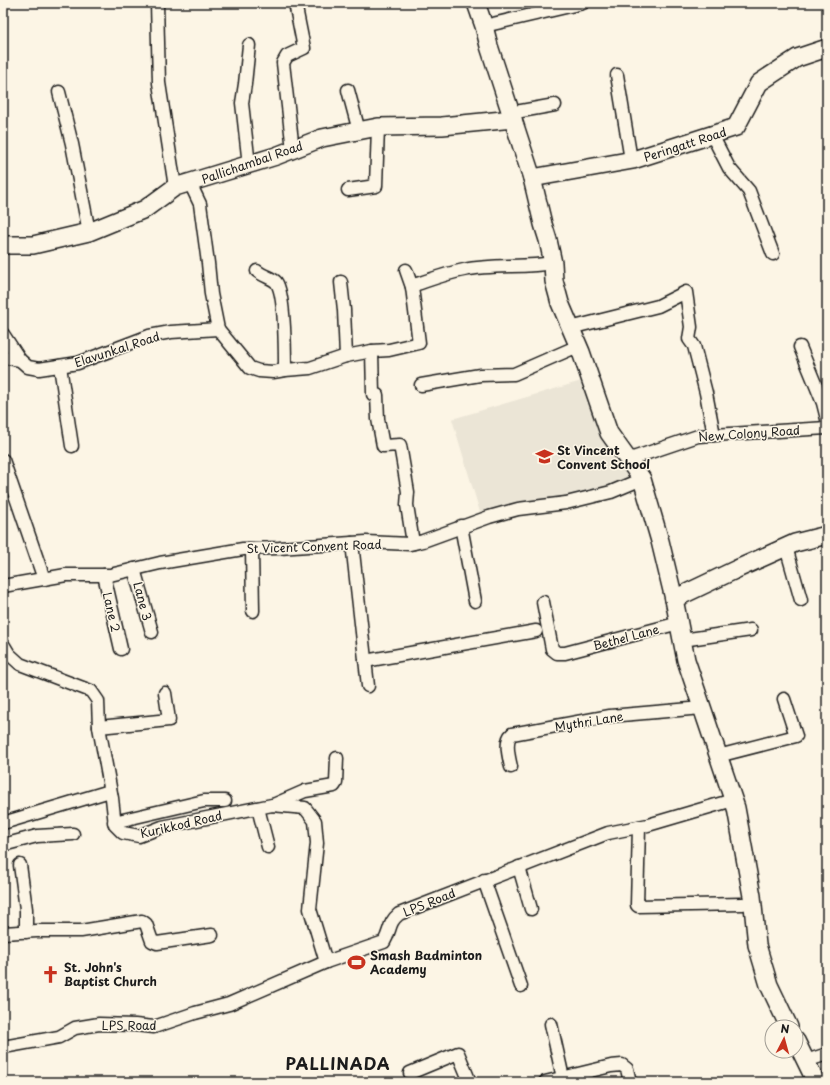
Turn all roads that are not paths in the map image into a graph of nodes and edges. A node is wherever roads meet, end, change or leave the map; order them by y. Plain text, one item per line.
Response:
1 (157, 3) edge
2 (295, 3) edge
3 (476, 3) edge
4 (583, 3) edge
5 (484, 26) junction
6 (249, 45) dead end
7 (827, 48) edge
8 (617, 75) dead end
9 (348, 90) dead end
10 (59, 92) dead end
11 (555, 105) dead end
12 (512, 116) junction
13 (378, 127) junction
14 (359, 131) junction
15 (712, 135) junction
16 (293, 150) junction
17 (631, 160) junction
18 (249, 165) junction
19 (532, 178) junction
20 (183, 185) junction
21 (348, 190) dead end
22 (89, 232) junction
23 (3, 245) edge
24 (773, 254) dead end
25 (552, 263) junction
26 (406, 270) dead end
27 (257, 272) dead end
28 (341, 282) dead end
29 (412, 287) junction
30 (570, 328) junction
31 (218, 329) junction
32 (3, 334) edge
33 (578, 346) junction
34 (800, 347) dead end
35 (372, 351) junction
36 (346, 356) junction
37 (3, 357) edge
38 (20, 360) junction
39 (60, 366) junction
40 (285, 370) junction
41 (421, 385) dead end
42 (827, 419) edge
43 (827, 428) edge
44 (714, 435) junction
45 (72, 446) dead end
46 (3, 460) edge
47 (627, 460) junction
48 (642, 479) junction
49 (461, 526) junction
50 (827, 535) edge
51 (352, 543) junction
52 (413, 543) junction
53 (786, 547) junction
54 (252, 549) junction
55 (134, 569) junction
56 (104, 574) junction
57 (44, 579) junction
58 (3, 586) edge
59 (674, 599) junction
60 (801, 600) dead end
61 (475, 601) dead end
62 (543, 602) dead end
63 (253, 611) dead end
64 (679, 623) junction
65 (751, 630) dead end
66 (536, 631) dead end
67 (152, 632) dead end
68 (682, 640) junction
69 (3, 644) edge
70 (121, 649) dead end
71 (365, 661) junction
72 (368, 686) dead end
73 (165, 693) dead end
74 (784, 698) dead end
75 (702, 708) junction
76 (100, 727) junction
77 (718, 756) junction
78 (337, 758) dead end
79 (511, 767) dead end
80 (110, 791) junction
81 (733, 800) junction
82 (225, 801) dead end
83 (272, 805) junction
84 (258, 808) junction
85 (114, 822) junction
86 (3, 824) edge
87 (639, 827) junction
88 (73, 834) dead end
89 (3, 845) edge
90 (268, 847) dead end
91 (20, 865) dead end
92 (519, 867) junction
93 (484, 880) junction
94 (743, 904) dead end
95 (531, 909) dead end
96 (26, 932) junction
97 (3, 933) edge
98 (212, 935) dead end
99 (326, 962) junction
100 (522, 986) dead end
101 (785, 1019) edge
102 (550, 1024) dead end
103 (3, 1046) edge
104 (827, 1054) edge
105 (804, 1057) edge
106 (806, 1061) junction
107 (410, 1073) dead end
108 (564, 1078) junction
109 (470, 1082) edge
110 (545, 1082) edge
111 (630, 1082) edge
112 (816, 1082) edge

1 - 20 street
2 - 16 street
3 - 5 street
4 - 5 street
5 - 12 street
6 - 18 street
7 - 15 street, Peringatt Road
8 - 17 street
9 - 14 street
10 - 22 street
11 - 12 street
12 - 13 street, Pallichambal Road
12 - 19 street
13 - 14 street, Pallichambal Road
13 - 21 street
14 - 16 street, Pallichambal Road
15 - 17 street, Peringatt Road
15 - 24 street
16 - 18 street, Pallichambal Road
17 - 19 street, Peringatt Road
18 - 20 street, Pallichambal Road
19 - 25 street
20 - 22 street, Pallichambal Road
20 - 31 street
22 - 23 street, Pallichambal Road
25 - 29 street
25 - 30 street
26 - 29 street
27 - 40 street
28 - 36 street
29 - 35 street
30 - 33 street
30 - 44 street
31 - 39 street, Elavunkal Road
31 - 40 street
32 - 38 street
33 - 41 street
33 - 47 street
34 - 42 street
35 - 36 street
35 - 52 street
36 - 40 street
37 - 38 street, Elavunkal Road
38 - 39 street, Elavunkal Road
39 - 45 street
43 - 44 street, New Colony Road
44 - 47 street, New Colony Road
46 - 57 street
47 - 48 street
48 - 49 street, St Vicent Convent Road
48 - 59 street
49 - 52 street, St Vicent Convent Road
49 - 61 street
50 - 53 street
51 - 52 street, St Vicent Convent Road
51 - 54 street, St Vicent Convent Road
51 - 71 street
53 - 59 street
53 - 60 street
54 - 55 street, St Vicent Convent Road
54 - 63 street
55 - 56 street, St Vicent Convent Road
55 - 67 street, Lane 3
56 - 57 street, St Vicent Convent Road
56 - 70 street, Lane 2
57 - 58 street, St Vicent Convent Road
59 - 64 street
62 - 64 street, Bethel Lane
64 - 68 street
65 - 68 street
66 - 71 street
68 - 75 street
69 - 76 street
71 - 72 street
73 - 76 street
74 - 77 street
75 - 77 street
75 - 79 street, Mythri Lane
76 - 80 street
77 - 81 street
78 - 83 street
80 - 85 street
80 - 86 street
81 - 87 street, LPS Road
81 - 101 street
82 - 85 street
83 - 84 street, Kurikkod Road
83 - 99 street, Kurikkod Road
84 - 85 street, Kurikkod Road
84 - 90 street
87 - 92 street, LPS Road
87 - 94 street
88 - 89 street
91 - 96 street
92 - 93 street, LPS Road
92 - 95 street
93 - 99 street, LPS Road
93 - 100 street
96 - 97 street
96 - 98 street
99 - 103 street, LPS Road
102 - 108 street
104 - 106 street
105 - 106 street
106 - 112 street
107 - 109 street
108 - 110 street
108 - 111 street

